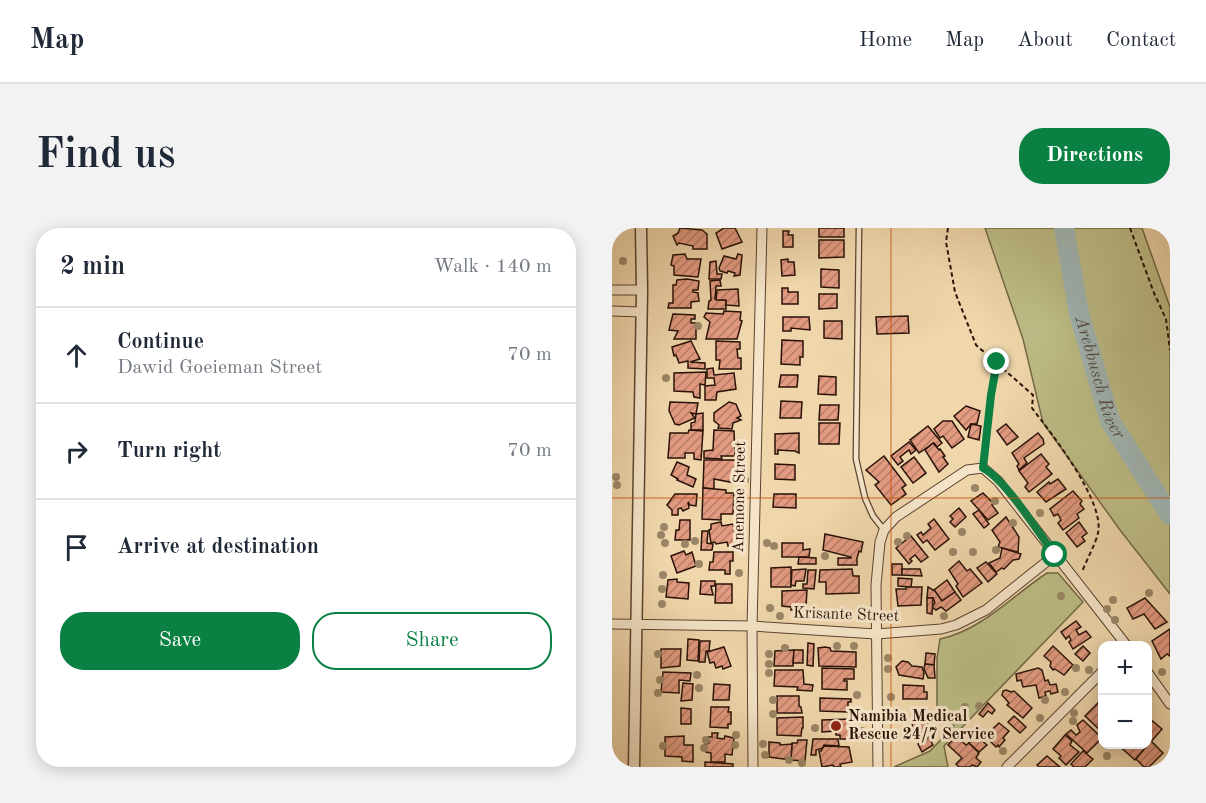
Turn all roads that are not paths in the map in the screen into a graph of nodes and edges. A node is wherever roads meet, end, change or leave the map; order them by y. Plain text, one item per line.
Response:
1 (641, 228) edge
2 (762, 228) edge
3 (860, 229) edge
4 (612, 290) edge
5 (642, 290) junction
6 (612, 311) edge
7 (641, 312) junction
8 (884, 530) junction
9 (1055, 555) junction
10 (612, 624) edge
11 (636, 625) junction
12 (752, 626) junction
13 (876, 634) junction
14 (1124, 641) edge
15 (1098, 676) edge
16 (1152, 679) edge
17 (1170, 704) edge
18 (634, 767) edge
19 (753, 767) edge
20 (878, 767) edge
21 (1006, 767) edge

1 - 5 street
2 - 12 street, Anemone Street
3 - 8 lane
4 - 5 street
5 - 7 street
6 - 7 street
7 - 11 street
8 - 9 street
8 - 13 street
9 - 13 street, Krisante Street
9 - 14 street
10 - 11 street, Krisante Street
11 - 12 street, Krisante Street
11 - 18 street
12 - 13 street, Krisante Street
12 - 19 street, Anemone Street
13 - 20 street
15 - 21 street
16 - 17 street

